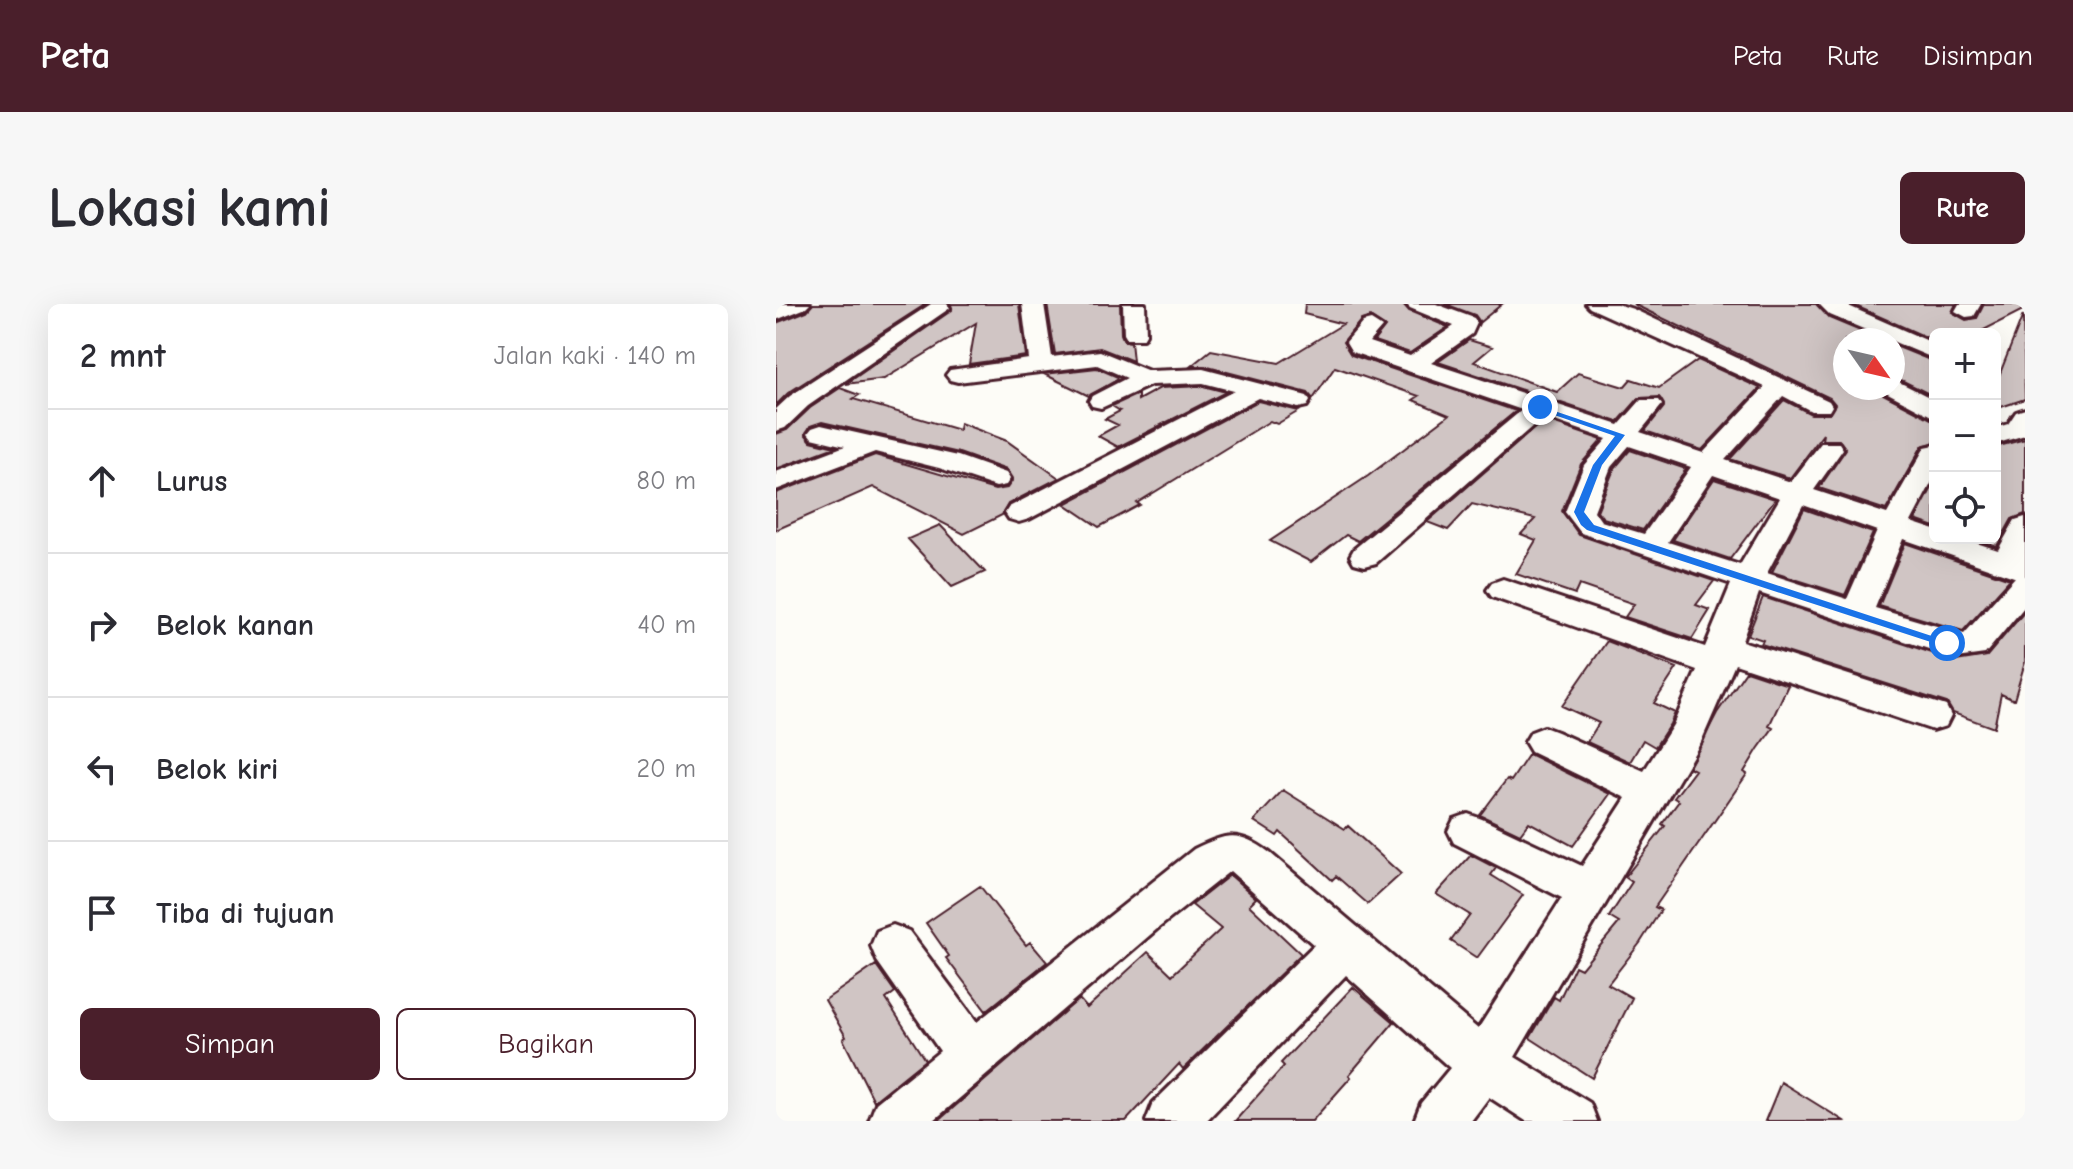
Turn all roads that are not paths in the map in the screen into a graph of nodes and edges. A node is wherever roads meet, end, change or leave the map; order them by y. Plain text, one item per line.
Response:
1 (799, 304) edge
2 (1033, 304) edge
3 (1134, 304) edge
4 (1417, 304) edge
5 (1597, 304) edge
6 (1830, 304) edge
7 (939, 308) dead end
8 (776, 314) edge
9 (1371, 327) dead end
10 (1135, 334) dead end
11 (1929, 349) edge
12 (1041, 364) junction
13 (1413, 365) junction
14 (958, 375) dead end
15 (1146, 378) junction
16 (1780, 385) junction
17 (1257, 389) junction
18 (1905, 393) edge
19 (1101, 401) dead end
20 (1298, 401) dead end
21 (1650, 405) dead end
22 (1820, 406) dead end
23 (1540, 407) junction
24 (1929, 407) edge
25 (776, 423) edge
26 (821, 433) dead end
27 (1621, 435) junction
28 (873, 444) junction
29 (1830, 449) dead end
30 (1929, 462) edge
31 (1707, 464) junction
32 (996, 479) dead end
33 (776, 482) edge
34 (1796, 493) junction
35 (1019, 513) dead end
36 (2025, 526) edge
37 (1893, 528) junction
38 (1650, 547) junction
39 (1365, 556) dead end
40 (2019, 573) edge
41 (1749, 578) junction
42 (1503, 590) dead end
43 (1856, 614) junction
44 (1720, 656) junction
45 (1933, 716) dead end
46 (1544, 742) dead end
47 (1649, 791) junction
48 (1468, 831) dead end
49 (1589, 890) junction
50 (893, 946) dead end
51 (1344, 946) junction
52 (973, 1056) junction
53 (1483, 1065) junction
54 (894, 1121) edge
55 (1171, 1121) edge
56 (1439, 1121) edge
57 (1572, 1121) edge

1 - 8 street
2 - 12 street
3 - 10 street
4 - 13 street
5 - 16 street
6 - 11 street
7 - 25 street
9 - 13 street
12 - 14 street
12 - 15 street
13 - 23 street
15 - 17 street
15 - 19 street
16 - 22 street
16 - 31 street
17 - 20 street
17 - 35 street
18 - 24 street
21 - 27 street
23 - 27 street
23 - 39 street
26 - 28 street
27 - 31 street
27 - 38 street
28 - 32 street
28 - 33 street
29 - 34 street
30 - 37 street
31 - 34 street
31 - 38 street
34 - 37 street
34 - 41 street
36 - 40 street
37 - 40 street
37 - 43 street
38 - 41 street
40 - 43 street
41 - 43 street
41 - 44 street
42 - 44 street
44 - 45 street
44 - 47 street
46 - 47 street
47 - 49 street
48 - 49 street
49 - 53 street
50 - 52 street
51 - 52 street
51 - 53 street
51 - 55 street
52 - 54 street
53 - 56 street
53 - 57 street

